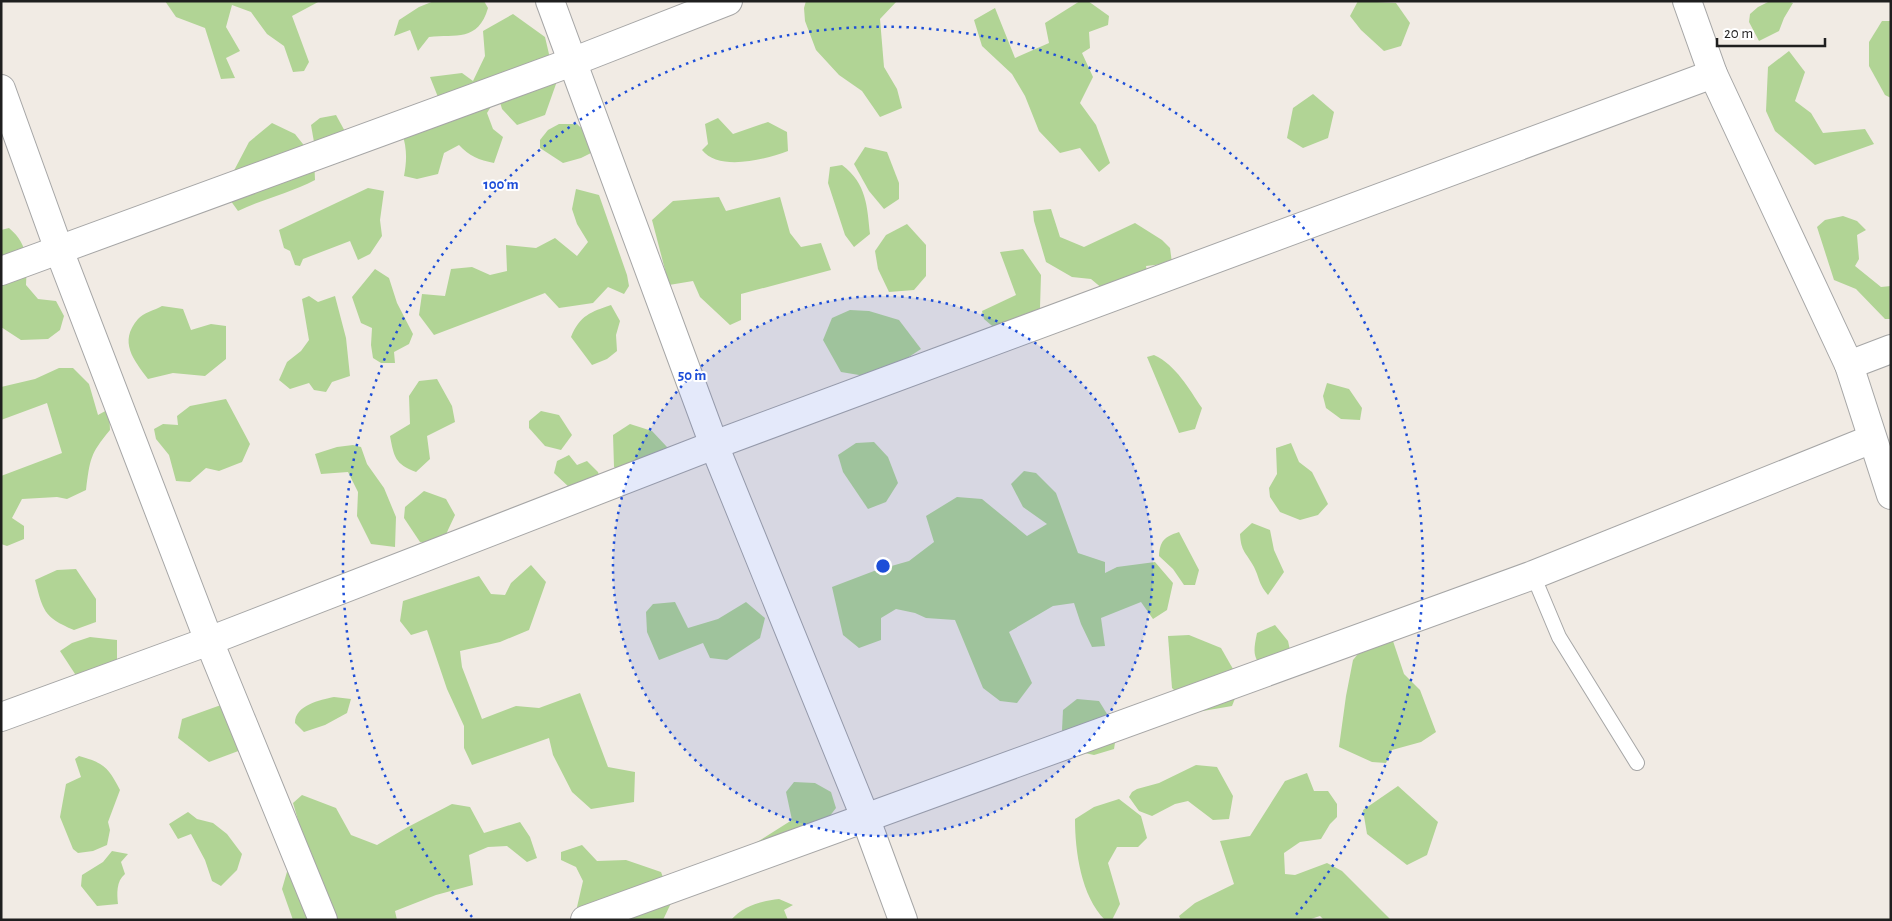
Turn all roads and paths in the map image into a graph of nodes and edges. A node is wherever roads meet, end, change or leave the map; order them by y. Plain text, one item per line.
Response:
1 (550, 1) edge
2 (728, 1) edge
3 (1687, 1) edge
4 (572, 62) junction
5 (1713, 74) junction
6 (1, 89) edge
7 (60, 250) junction
8 (1, 271) edge
9 (1891, 349) edge
10 (1849, 364) junction
11 (1872, 440) junction
12 (714, 445) junction
13 (1891, 495) edge
14 (1533, 575) junction
15 (209, 641) junction
16 (1, 716) edge
17 (1637, 763) dead end
18 (865, 817) junction
19 (323, 920) edge
20 (585, 920) edge
21 (903, 920) edge

1 - 4 street
2 - 4 street
3 - 5 street
4 - 7 street
4 - 12 street
5 - 10 street
5 - 12 street
6 - 7 street
7 - 8 street
7 - 15 street
9 - 10 street
10 - 11 street
11 - 13 street
11 - 14 street
12 - 15 street
12 - 18 street
14 - 17 lane
14 - 18 street
15 - 16 street
15 - 19 street
18 - 20 street
18 - 21 street

